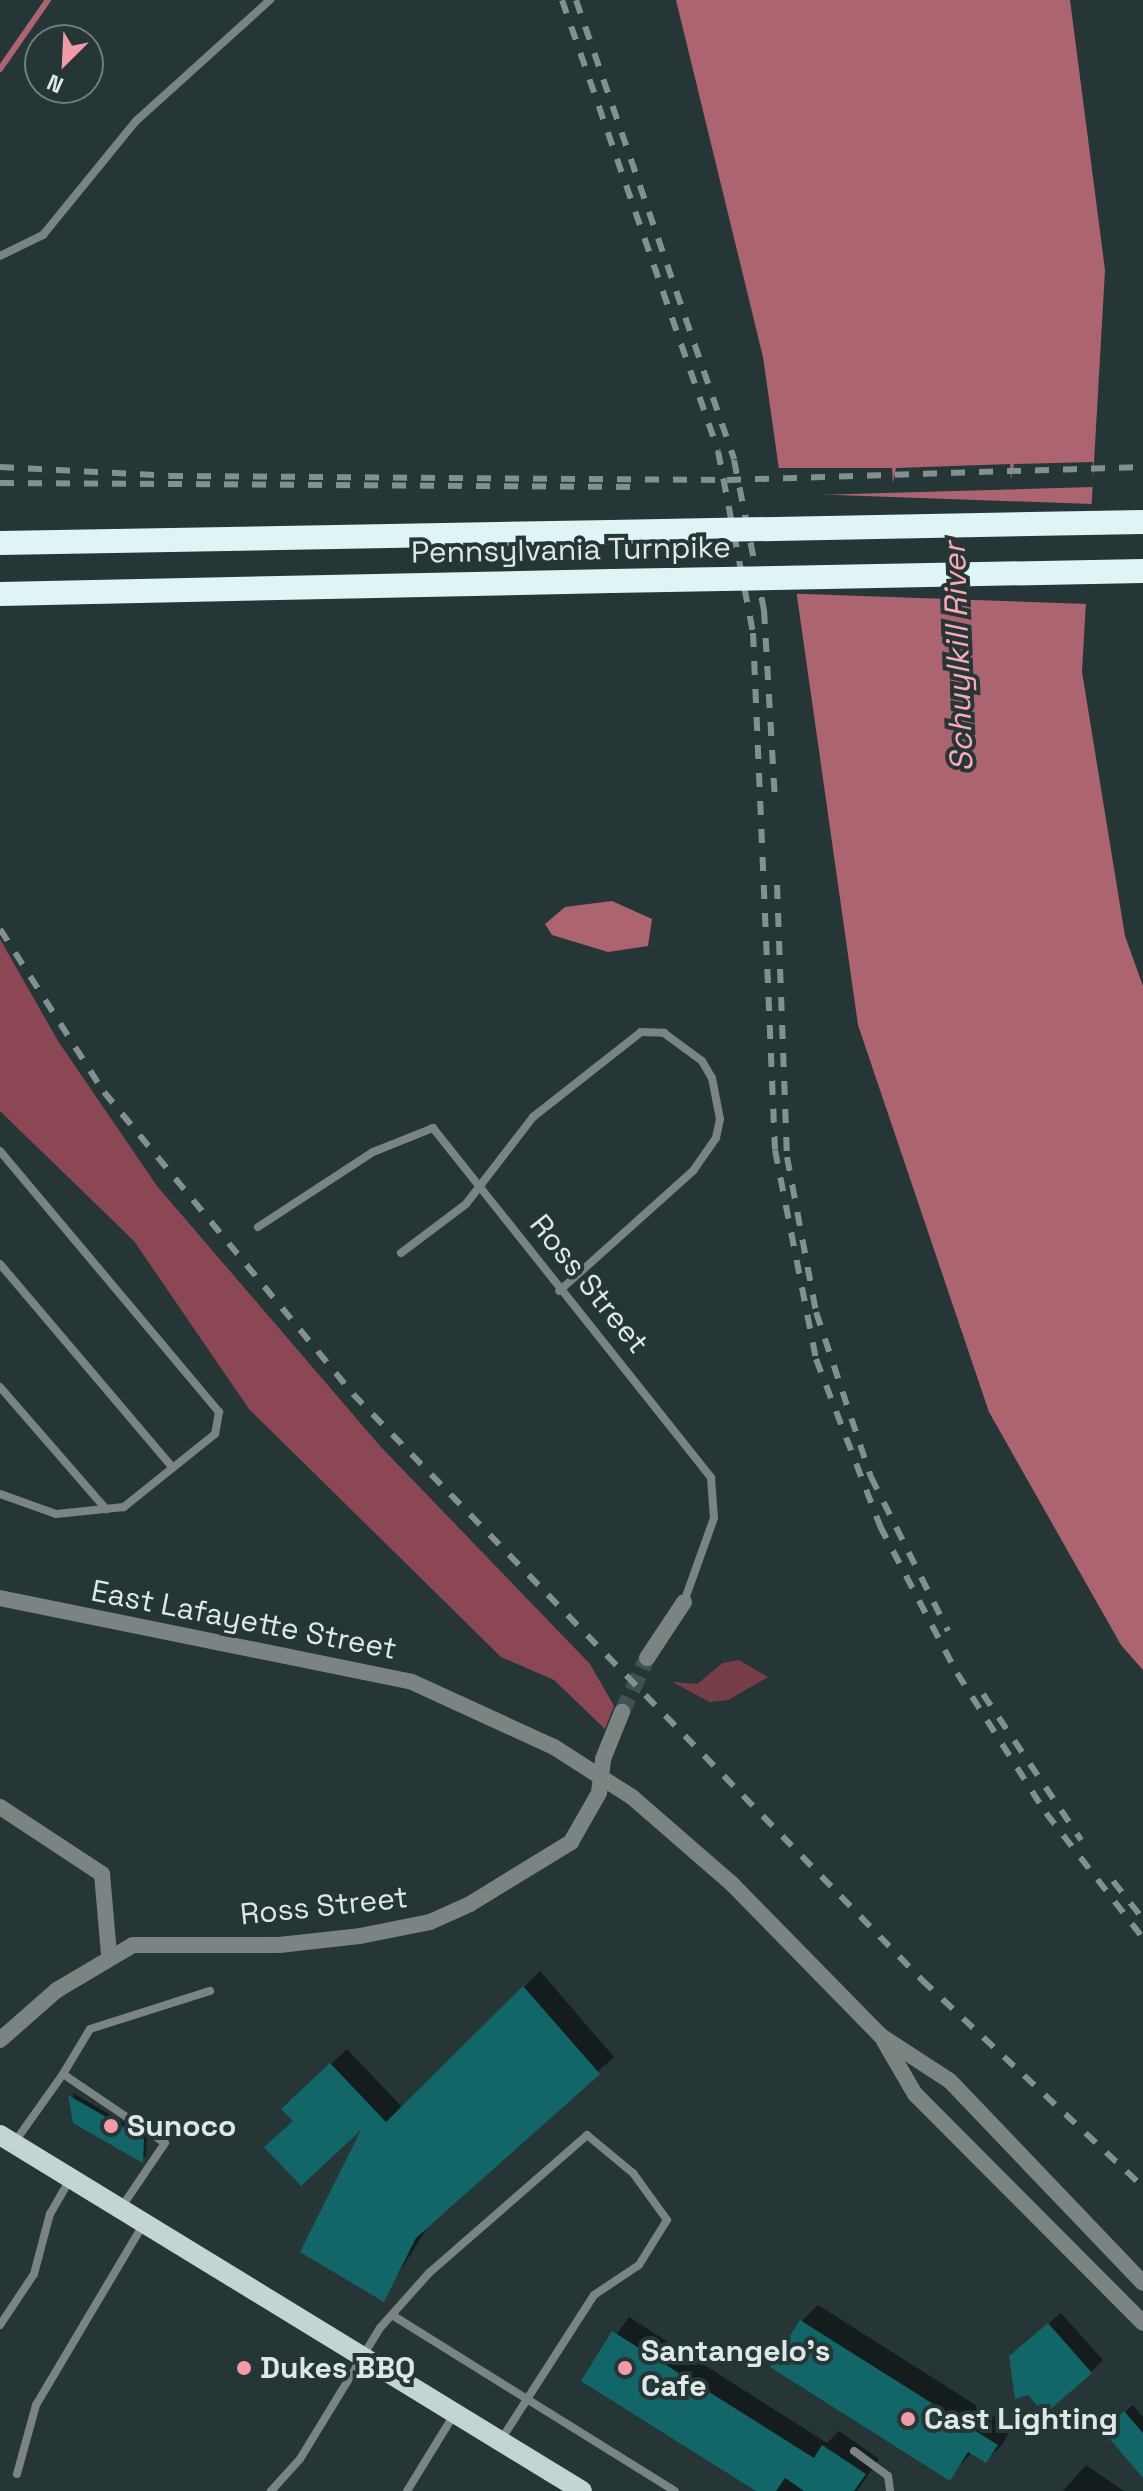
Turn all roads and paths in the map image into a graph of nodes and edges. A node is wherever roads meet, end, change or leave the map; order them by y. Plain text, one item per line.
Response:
1 (270, 0) edge
2 (0, 256) edge
3 (1143, 522) edge
4 (0, 543) edge
5 (1143, 571) edge
6 (0, 594) edge
7 (0, 1151) edge
8 (478, 1184) junction
9 (258, 1227) dead end
10 (401, 1253) dead end
11 (0, 1264) edge
12 (559, 1291) junction
13 (0, 1387) edge
14 (173, 1468) junction
15 (0, 1494) edge
16 (106, 1509) junction
17 (0, 1598) edge
18 (684, 1602) joint
19 (647, 1658) tunnel mouth
20 (622, 1712) tunnel mouth
21 (0, 1807) edge
22 (109, 1954) junction
23 (210, 1991) dead end
24 (881, 2036) junction
25 (0, 2040) edge
26 (63, 2074) junction
27 (7, 2139) edge
28 (71, 2178) junction
29 (121, 2208) junction
30 (145, 2222) junction
31 (1143, 2283) edge
32 (392, 2315) junction
33 (1143, 2323) edge
34 (0, 2325) edge
35 (363, 2357) junction
36 (527, 2399) junction
37 (455, 2413) junction
38 (500, 2441) junction
39 (854, 2451) dead end
40 (17, 2474) dead end
41 (271, 2491) edge
42 (407, 2491) edge
43 (582, 2491) edge
44 (675, 2491) edge
45 (890, 2491) edge

1 - 2 lane
3 - 4 highway, Pennsylvania Turnpike, bridge
5 - 6 highway, Pennsylvania Turnpike, bridge
7 - 14 lane
8 - 9 lane, Ross Street
8 - 10 lane
8 - 12 lane, Ross Street
8 - 12 lane
11 - 14 lane
12 - 18 lane, Ross Street
13 - 16 lane
14 - 16 lane
15 - 16 lane
17 - 24 street, East Lafayette Street, bridge
18 - 19 street, Ross Street
20 - 22 street, Ross Street
21 - 22 street
22 - 25 street, Ross Street
23 - 26 lane
24 - 31 street, East Lafayette Street
24 - 33 street, East Lafayette Street
26 - 27 lane
26 - 29 lane
27 - 28 main road
28 - 29 main road
28 - 34 lane
29 - 30 main road
30 - 35 main road
30 - 40 lane
32 - 35 lane
32 - 36 lane
32 - 36 lane
35 - 37 main road
35 - 41 lane
36 - 38 lane
36 - 44 lane
37 - 38 main road
37 - 42 lane
38 - 43 main road
39 - 45 lane

